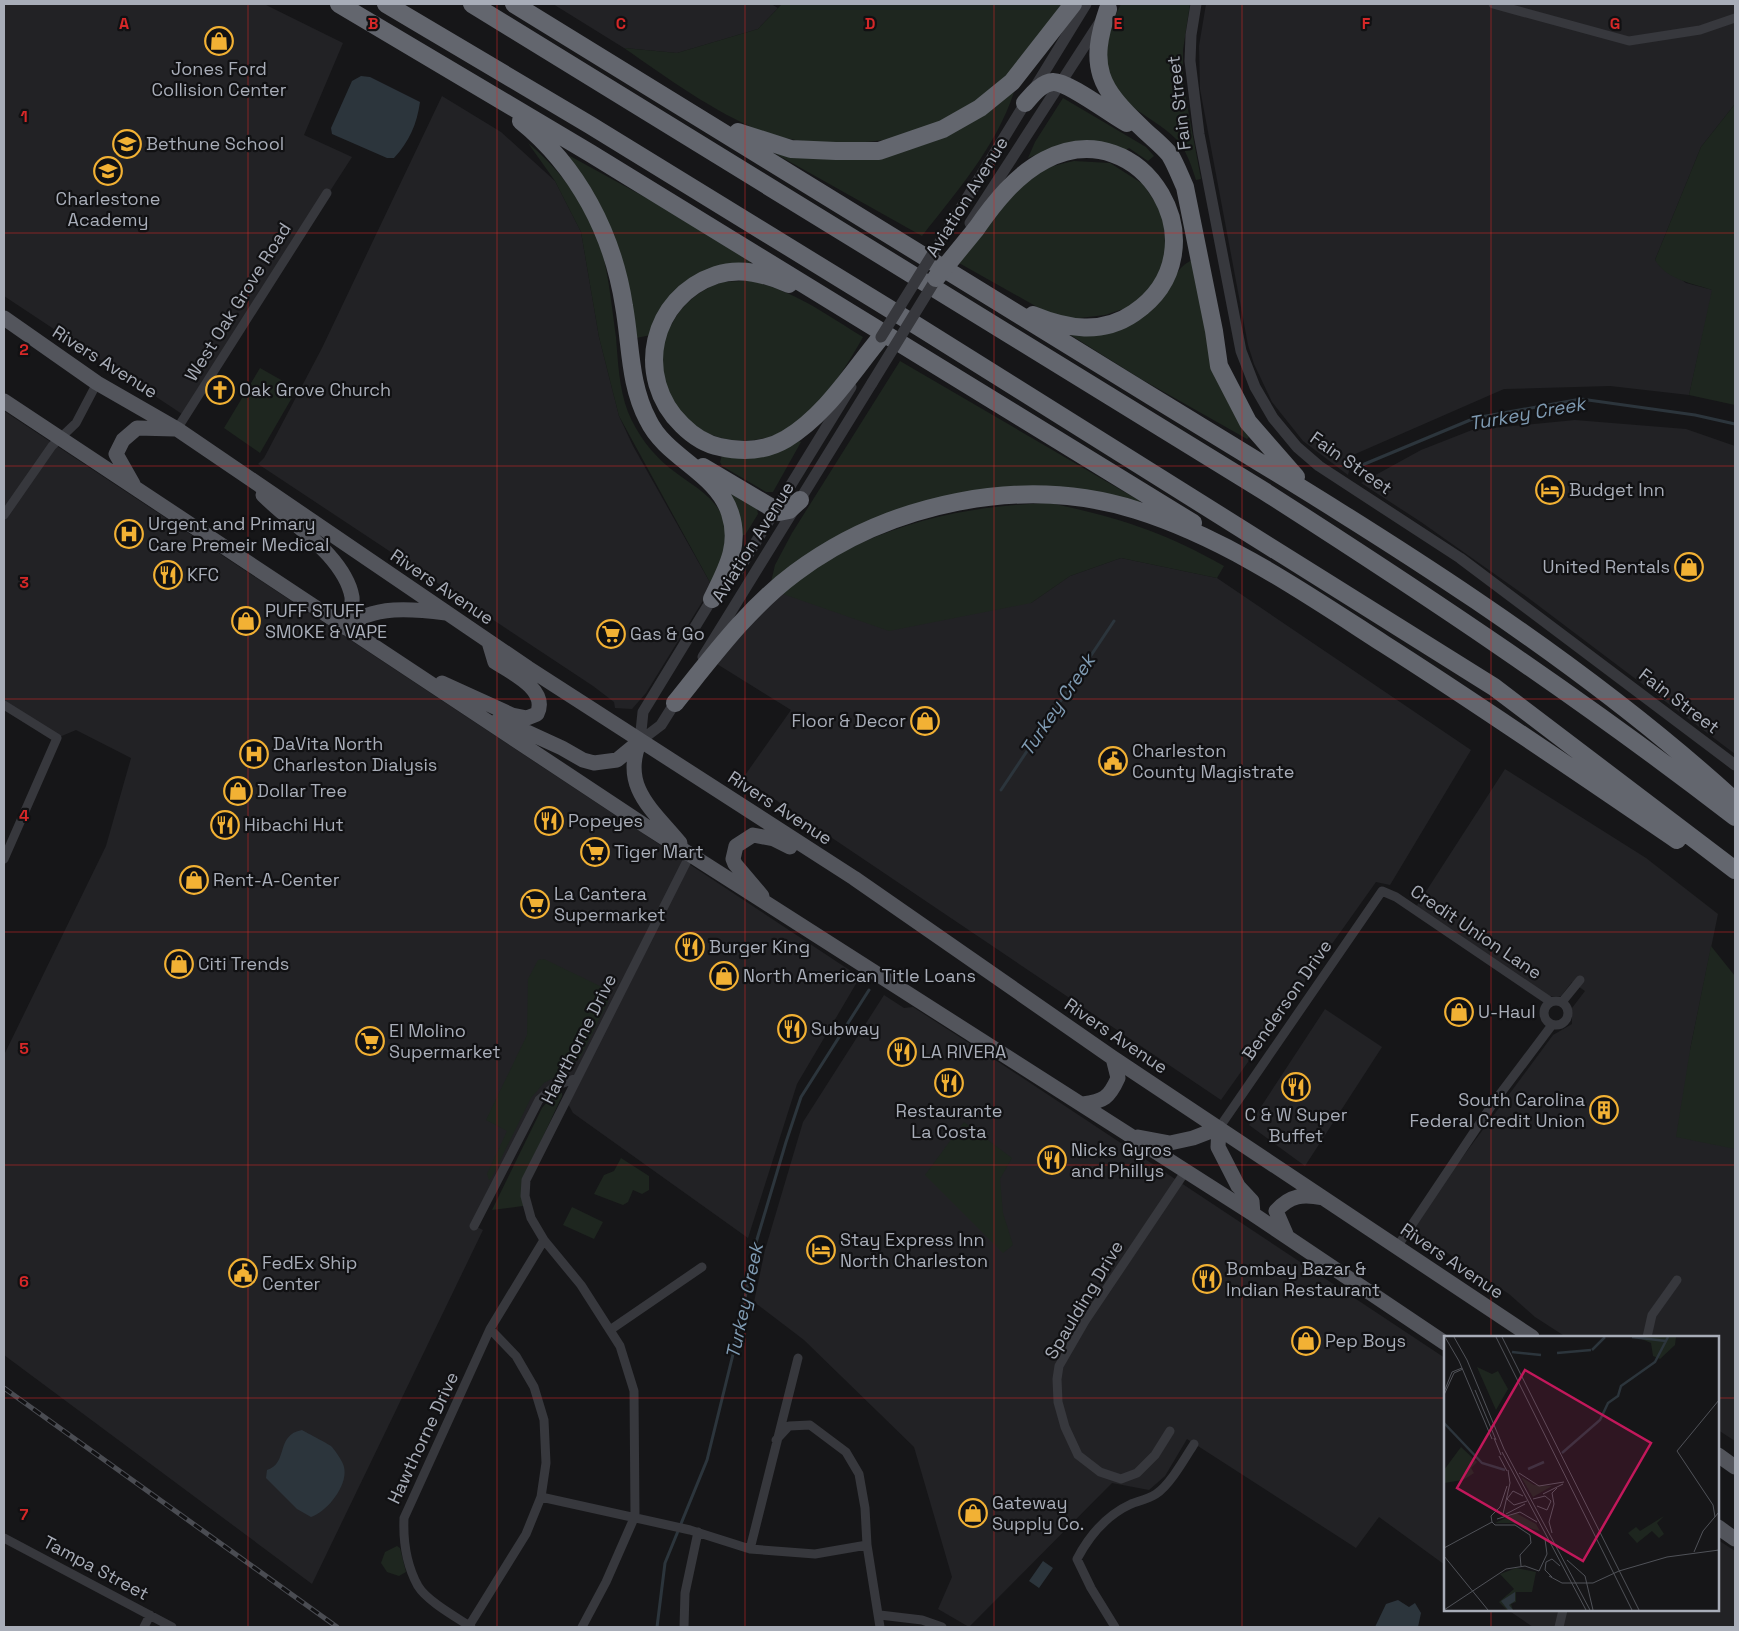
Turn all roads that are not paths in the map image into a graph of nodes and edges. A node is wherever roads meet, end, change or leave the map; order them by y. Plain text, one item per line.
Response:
1 (339, 4) edge
2 (386, 4) edge
3 (472, 4) edge
4 (514, 4) edge
5 (522, 4) edge
6 (1073, 4) edge
7 (1086, 4) edge
8 (1196, 4) edge
9 (1493, 4) edge
10 (1110, 6) edge
11 (1735, 18) edge
12 (574, 41) junction
13 (436, 62) junction
14 (1060, 83) junction
15 (659, 93) junction
16 (1025, 103) junction
17 (1149, 135) junction
18 (327, 193) dead end
19 (973, 227) junction
20 (957, 277) junction
21 (936, 278) joint
22 (4, 318) edge
23 (870, 323) junction
24 (881, 337) joint
25 (856, 373) junction
26 (97, 383) junction
27 (4, 401) edge
28 (177, 429) junction
29 (60, 438) junction
30 (675, 450) junction
31 (241, 472) junction
32 (136, 488) junction
33 (800, 500) junction
34 (775, 510) junction
35 (4, 515) edge
36 (1371, 532) junction
37 (1281, 578) junction
38 (712, 599) junction
39 (447, 613) junction
40 (346, 628) junction
41 (489, 642) junction
42 (398, 662) junction
43 (448, 695) junction
44 (675, 703) junction
45 (4, 705) edge
46 (640, 741) junction
47 (1735, 765) edge
48 (1735, 801) edge
49 (1735, 817) edge
50 (690, 855) junction
51 (4, 859) edge
52 (1735, 870) edge
53 (854, 878) junction
54 (1735, 880) edge
55 (1382, 891) joint
56 (775, 910) junction
57 (1580, 980) dead end
58 (1551, 1002) junction
59 (1562, 1002) junction
60 (1552, 1025) junction
61 (1113, 1058) junction
62 (577, 1078) junction
63 (1083, 1104) junction
64 (1219, 1128) junction
65 (1130, 1135) junction
66 (1185, 1172) junction
67 (1327, 1199) junction
68 (1253, 1214) junction
69 (474, 1226) dead end
70 (1288, 1238) junction
71 (544, 1240) junction
72 (1397, 1247) junction
73 (702, 1267) dead end
74 (1677, 1280) dead end
75 (490, 1329) junction
76 (610, 1330) junction
77 (1530, 1336) edge
78 (1647, 1336) edge
79 (1444, 1342) edge
80 (798, 1358) dead end
81 (1170, 1431) dead end
82 (776, 1440) junction
83 (1194, 1444) dead end
84 (1719, 1456) edge
85 (1735, 1467) edge
86 (541, 1497) junction
87 (635, 1516) junction
88 (1719, 1528) edge
89 (694, 1531) junction
90 (4, 1538) edge
91 (1735, 1539) edge
92 (867, 1546) junction
93 (750, 1549) junction
94 (1563, 1611) edge
95 (150, 1615) junction
96 (880, 1615) junction
97 (144, 1627) edge
98 (172, 1627) edge
99 (470, 1627) edge
100 (582, 1627) edge
101 (684, 1627) edge
102 (880, 1627) edge
103 (942, 1627) edge
104 (1115, 1627) edge
105 (1559, 1627) edge

1 - 13 highway
2 - 52 highway
3 - 49 highway
4 - 12 highway
5 - 12 highway
6 - 15 highway
7 - 16 street, Aviation Avenue
8 - 47 street, Fain Street
9 - 11 street
10 - 14 street, Aviation Avenue
10 - 17 highway
12 - 15 highway
13 - 23 highway
13 - 30 highway
14 - 16 highway
14 - 17 highway
14 - 19 street, Aviation Avenue
15 - 20 highway
16 - 24 street, Aviation Avenue, bridge
17 - 36 highway
18 - 28 street, West Oak Grove Road
19 - 20 highway
19 - 21 highway, bridge
20 - 36 highway
21 - 33 street, Aviation Avenue, bridge
22 - 26 main road, Rivers Avenue
23 - 25 highway
23 - 37 highway
24 - 25 highway
25 - 34 street, Aviation Avenue
26 - 28 main road, Rivers Avenue
26 - 29 street
27 - 29 main road
28 - 31 main road, Rivers Avenue
28 - 32 main road
29 - 32 main road
29 - 35 street
30 - 34 highway
30 - 38 highway
31 - 39 main road, Rivers Avenue
31 - 40 main road
32 - 40 main road
33 - 34 highway
33 - 44 street, Aviation Avenue
34 - 38 street, Aviation Avenue
36 - 48 highway
37 - 44 highway
37 - 54 highway
38 - 46 street, Aviation Avenue
39 - 40 main road
39 - 41 main road, Rivers Avenue
40 - 42 main road
41 - 42 main road
41 - 46 main road, Rivers Avenue
42 - 43 main road
43 - 46 main road
43 - 50 main road
44 - 46 street, Aviation Avenue
45 - 51 street
46 - 50 main road
46 - 53 main road, Rivers Avenue
50 - 56 main road
50 - 62 street, Hawthorne Drive
53 - 56 main road
53 - 61 main road, Rivers Avenue
55 - 58 street, Credit Union Lane
55 - 64 street, Benderson Drive
56 - 63 main road
57 - 59 street
58 - 59 street
58 - 60 street
59 - 60 street
60 - 72 street
61 - 63 main road
61 - 64 main road, Rivers Avenue
62 - 69 street
62 - 71 street, Hawthorne Drive
63 - 65 main road
64 - 65 main road
64 - 67 main road, Rivers Avenue
64 - 68 main road
65 - 66 main road
66 - 68 main road
66 - 81 street, Spaulding Drive
67 - 70 main road
67 - 72 main road, Rivers Avenue
68 - 70 main road
70 - 79 main road
71 - 75 street, Hawthorne Drive
71 - 76 street, Hawthorne Drive
72 - 77 main road, Rivers Avenue
73 - 76 street
74 - 78 street
75 - 86 street, Hawthorne Drive
75 - 99 street, Hawthorne Drive
76 - 87 street, Hawthorne Drive
80 - 82 street
82 - 92 street
82 - 93 street
83 - 104 street
84 - 85 main road
86 - 87 street
86 - 99 street, Hawthorne Drive
87 - 89 street
87 - 100 street, Hawthorne Drive
88 - 91 main road
89 - 93 street
89 - 101 street
90 - 95 street, Tampa Street
92 - 93 street
92 - 96 street
94 - 105 street
95 - 97 street
95 - 98 street, Tampa Street
96 - 102 street
96 - 103 street

